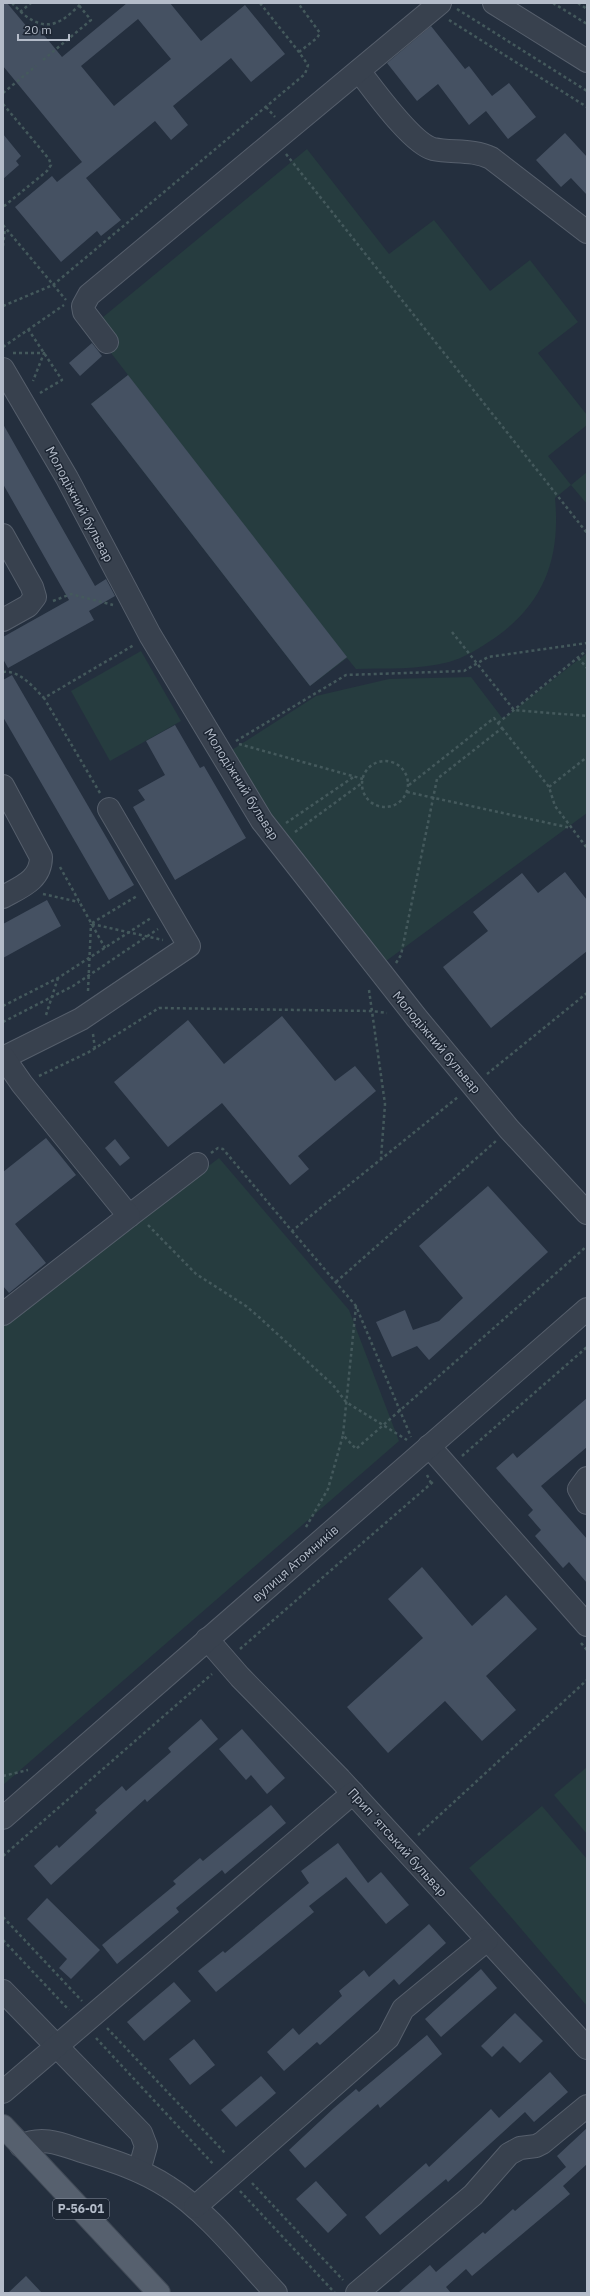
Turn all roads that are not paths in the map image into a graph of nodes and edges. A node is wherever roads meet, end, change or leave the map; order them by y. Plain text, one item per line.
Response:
1 (494, 3) edge
2 (443, 7) edge
3 (587, 62) edge
4 (359, 72) junction
5 (587, 232) edge
6 (107, 342) dead end
7 (6, 361) edge
8 (3, 535) edge
9 (3, 620) edge
10 (3, 786) edge
11 (109, 810) road end
12 (3, 897) edge
13 (3, 1058) edge
14 (197, 1164) road end
15 (132, 1213) junction
16 (587, 1213) edge
17 (587, 1309) edge
18 (3, 1314) edge
19 (420, 1442) junction
20 (587, 1478) edge
21 (587, 1503) edge
22 (587, 1625) edge
23 (207, 1639) junction
24 (353, 1793) junction
25 (3, 1818) edge
26 (487, 1940) junction
27 (3, 1991) edge
28 (56, 2047) junction
29 (587, 2048) edge
30 (3, 2092) edge
31 (587, 2106) edge
32 (3, 2126) edge
33 (21, 2146) junction
34 (139, 2171) junction
35 (195, 2207) junction
36 (351, 2287) edge
37 (159, 2293) edge
38 (276, 2293) edge

1 - 3 street
2 - 4 street
4 - 5 street
4 - 6 street
7 - 16 street, Молодіжний бульвар
8 - 9 street
10 - 12 street
11 - 13 street
13 - 15 street
14 - 15 street
15 - 18 street
17 - 19 street, вулиця Атомників
19 - 22 street
19 - 23 street, вулиця Атомників
20 - 21 street
23 - 24 street, Припʼятський бульвар
23 - 25 street, вулиця Атомників
24 - 26 street, Припʼятський бульвар
24 - 28 street
26 - 29 street, Припʼятський бульвар
26 - 35 street
27 - 28 street
28 - 30 street
28 - 34 street
31 - 36 street
32 - 33 main road, Р-56-01
33 - 34 street
33 - 37 main road, Р-56-01
34 - 35 street
35 - 38 street

